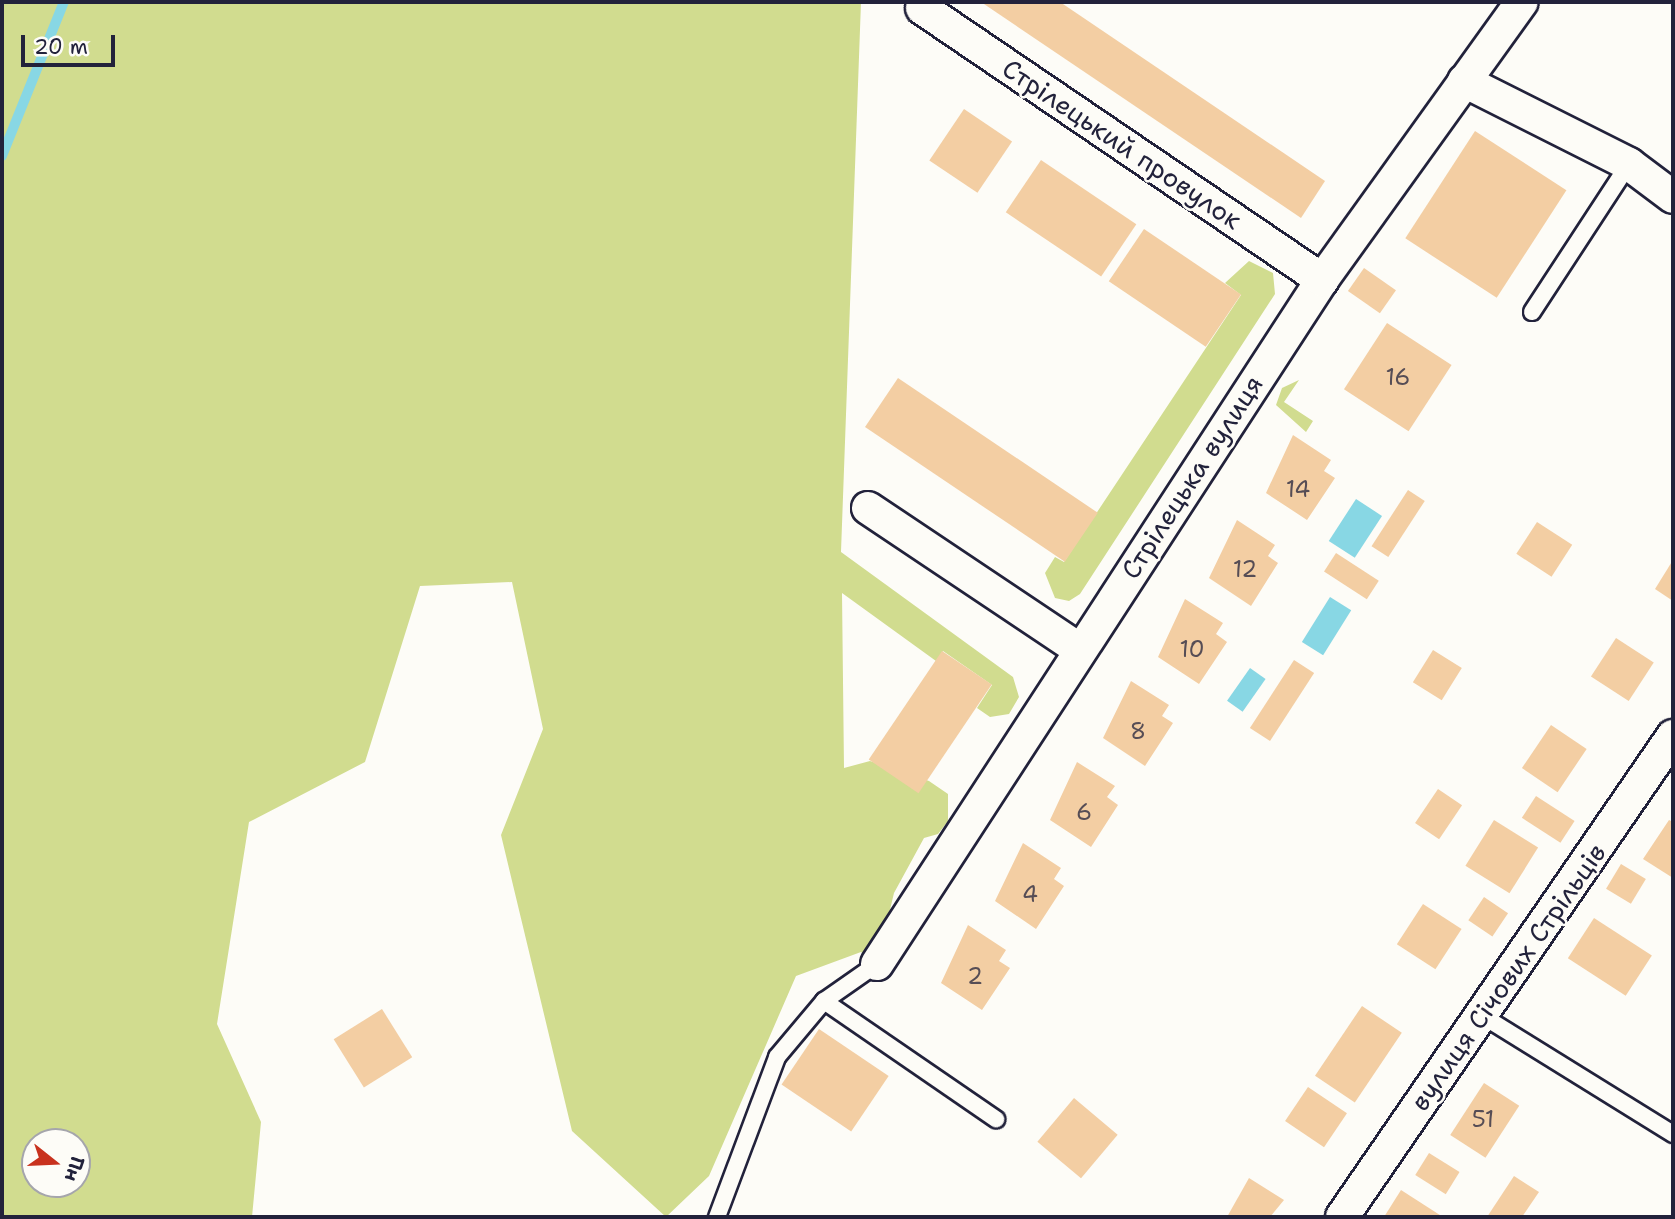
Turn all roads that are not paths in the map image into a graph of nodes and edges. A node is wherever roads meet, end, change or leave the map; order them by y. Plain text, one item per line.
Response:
1 (1521, 2) edge
2 (922, 8) dead end
3 (1464, 81) junction
4 (1629, 164) junction
5 (1673, 197) edge
6 (1322, 280) junction
7 (1532, 312) dead end
8 (868, 508) dead end
9 (1079, 649) junction
10 (1673, 736) edge
11 (877, 964) joint
12 (824, 1001) junction
13 (1481, 1015) junction
14 (996, 1119) dead end
15 (1673, 1134) edge
16 (717, 1217) edge
17 (1342, 1217) edge

1 - 3 street, Стрілецька вулиця
2 - 6 street, Стрілецький провулок
3 - 4 street
3 - 6 street, Стрілецька вулиця
4 - 5 street
4 - 7 lane
6 - 9 street, Стрілецька вулиця
8 - 9 street
9 - 11 street, Стрілецька вулиця
10 - 13 street, вулиця Січових Стрільців
11 - 12 lane
12 - 14 lane
12 - 16 lane
13 - 15 lane
13 - 17 street, вулиця Січових Стрільців

